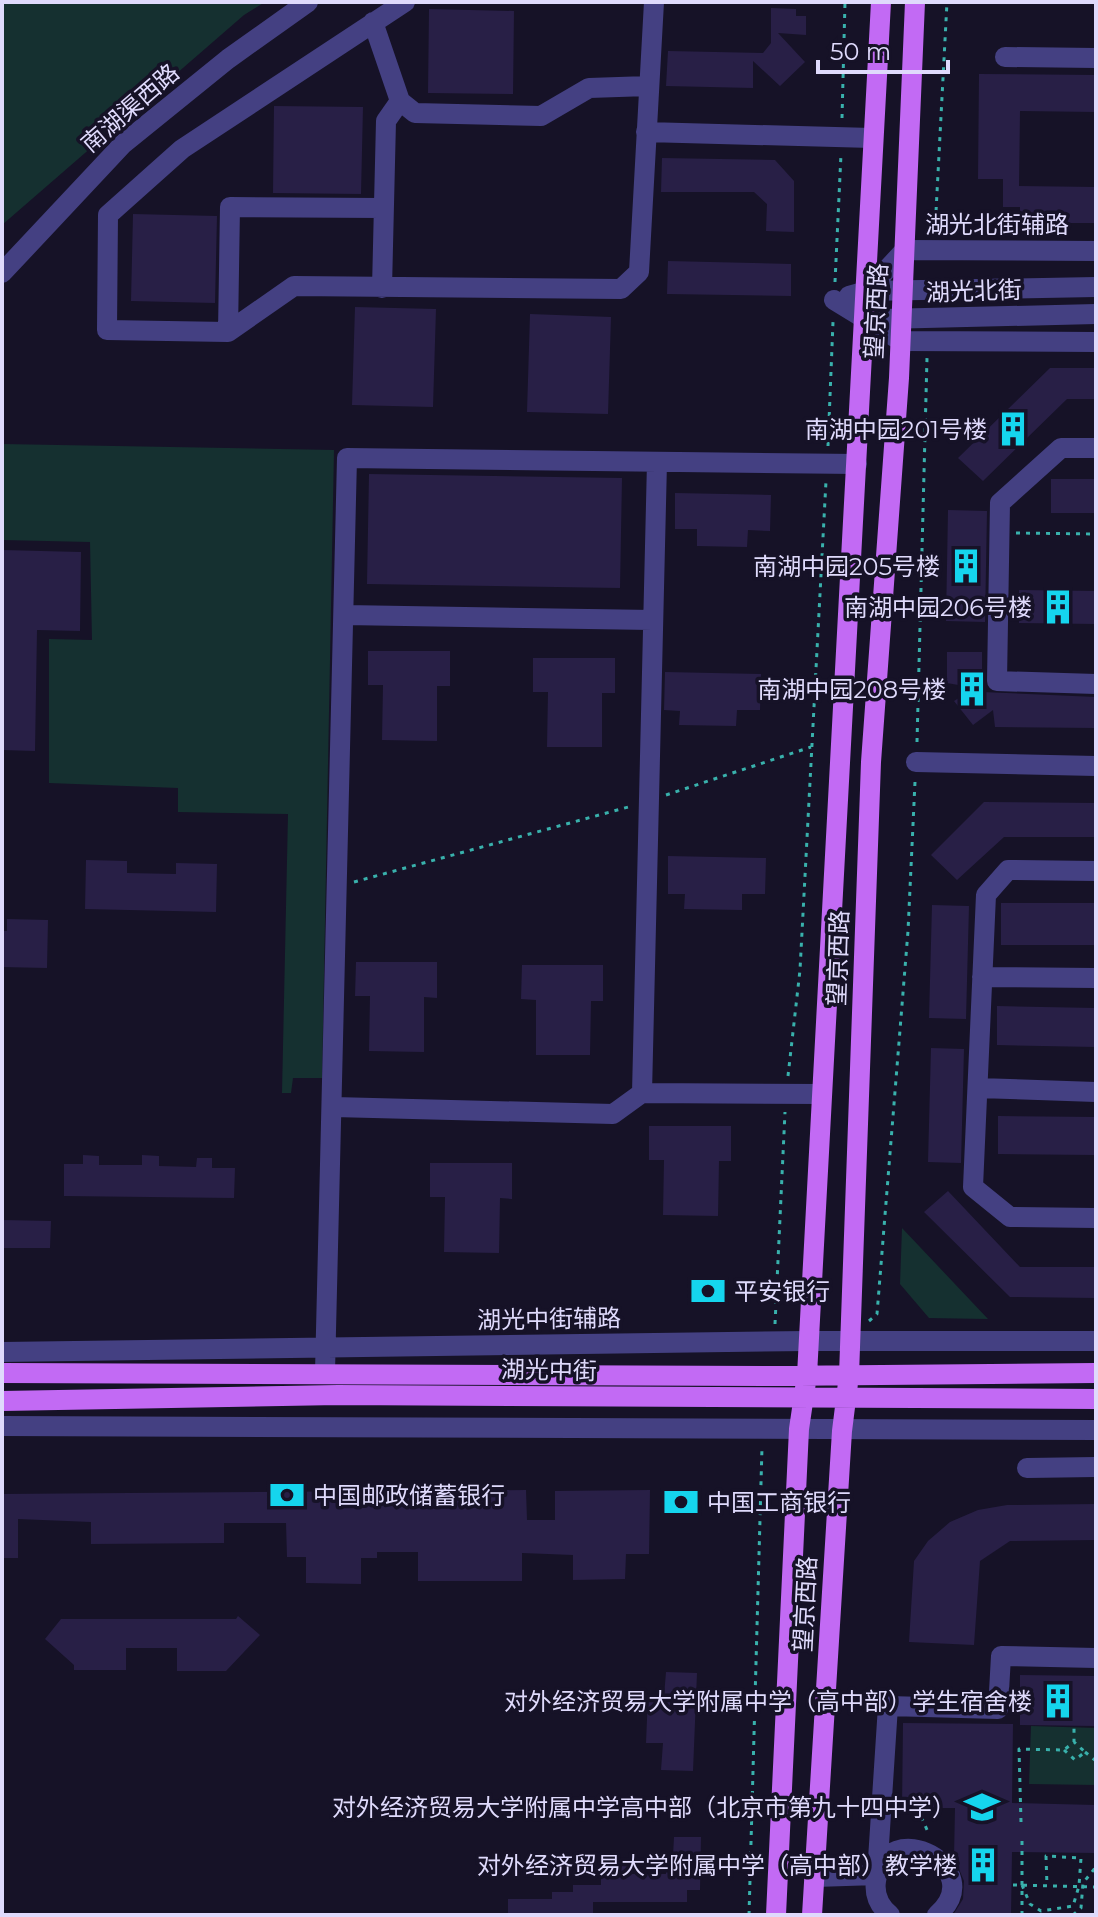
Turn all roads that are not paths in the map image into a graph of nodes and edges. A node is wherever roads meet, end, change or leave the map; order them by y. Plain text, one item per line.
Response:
1 (308, 2) edge
2 (405, 2) edge
3 (654, 2) edge
4 (881, 2) edge
5 (915, 2) edge
6 (373, 22) junction
7 (1005, 57) dead end
8 (1096, 58) edge
9 (648, 86) junction
10 (400, 101) junction
11 (646, 132) junction
12 (872, 138) junction
13 (382, 208) junction
14 (905, 250) junction
15 (1096, 251) edge
16 (2, 273) edge
17 (1096, 287) edge
18 (382, 288) junction
19 (867, 291) junction
20 (903, 292) junction
21 (1096, 314) edge
22 (902, 318) junction
23 (865, 319) junction
24 (228, 332) junction
25 (901, 341) junction
26 (1096, 342) edge
27 (1096, 448) edge
28 (657, 462) junction
29 (857, 464) junction
30 (345, 615) junction
31 (652, 620) junction
32 (1096, 684) edge
33 (916, 762) road end
34 (1096, 766) edge
35 (1096, 871) edge
36 (982, 977) junction
37 (1096, 978) edge
38 (978, 1088) junction
39 (1096, 1092) edge
40 (642, 1093) junction
41 (822, 1094) junction
42 (334, 1107) junction
43 (1096, 1218) edge
44 (807, 1341) junction
45 (849, 1341) junction
46 (1096, 1341) edge
47 (327, 1348) junction
48 (2, 1352) edge
49 (325, 1372) junction
50 (2, 1373) edge
51 (1096, 1373) edge
52 (807, 1375) junction
53 (849, 1375) junction
54 (1096, 1399) edge
55 (804, 1400) junction
56 (846, 1400) junction
57 (2, 1401) edge
58 (2, 1426) edge
59 (799, 1429) junction
60 (1096, 1430) edge
61 (842, 1431) junction
62 (1096, 1467) edge
63 (1027, 1468) dead end
64 (1096, 1658) edge
65 (877, 1875) junction
66 (815, 1877) junction
67 (776, 1915) edge
68 (812, 1915) edge
69 (890, 1915) edge
70 (937, 1915) edge

1 - 16 street, 南湖渠西路
2 - 6 street
3 - 9 street
4 - 12 main road, 望京西路
5 - 14 main road, 望京西路
6 - 10 street
6 - 24 street
7 - 8 street
9 - 10 street
9 - 11 street
10 - 13 street
11 - 12 street
11 - 18 street
12 - 19 main road, 望京西路
13 - 18 street
13 - 24 street
14 - 15 street, 湖光北街辅路
14 - 19 street, 湖光北街辅路
14 - 20 main road, 望京西路
17 - 20 street, 湖光北街
18 - 24 street
19 - 20 street, 湖光北街
19 - 23 main road, 望京西路
19 - 23 street, 湖光北街
20 - 22 main road, 望京西路
21 - 22 street, 湖光北街
22 - 23 street, 湖光北街
22 - 25 main road, 望京西路
23 - 25 street
23 - 29 main road, 望京西路
25 - 26 street
25 - 45 main road, 望京西路
27 - 32 street
28 - 29 street
28 - 30 street
28 - 31 street
29 - 41 main road, 望京西路
30 - 31 street
30 - 42 street
31 - 40 street
33 - 34 street
35 - 36 street
36 - 37 street
36 - 38 street
38 - 39 street
38 - 43 street
40 - 41 street
40 - 42 street
41 - 44 main road, 望京西路
42 - 47 street
44 - 45 street, 湖光中街辅路
44 - 47 street, 湖光中街辅路
44 - 52 main road, 望京西路
45 - 46 street, 湖光中街辅路
45 - 53 main road, 望京西路
47 - 48 street, 湖光中街辅路
47 - 49 street
49 - 50 main road, 湖光中街
49 - 52 main road, 湖光中街
51 - 53 main road, 湖光中街
52 - 53 main road, 湖光中街
52 - 55 main road, 望京西路
53 - 56 main road, 望京西路
54 - 56 main road, 湖光中街
55 - 56 main road, 湖光中街
55 - 57 main road, 湖光中街
55 - 59 main road, 望京西路
56 - 61 main road, 望京西路
58 - 59 street
59 - 61 street
59 - 67 main road, 望京西路
60 - 61 street
61 - 66 main road, 望京西路
62 - 63 street
64 - 65 street
65 - 66 street
65 - 69 street
65 - 70 street
66 - 68 main road, 望京西路

